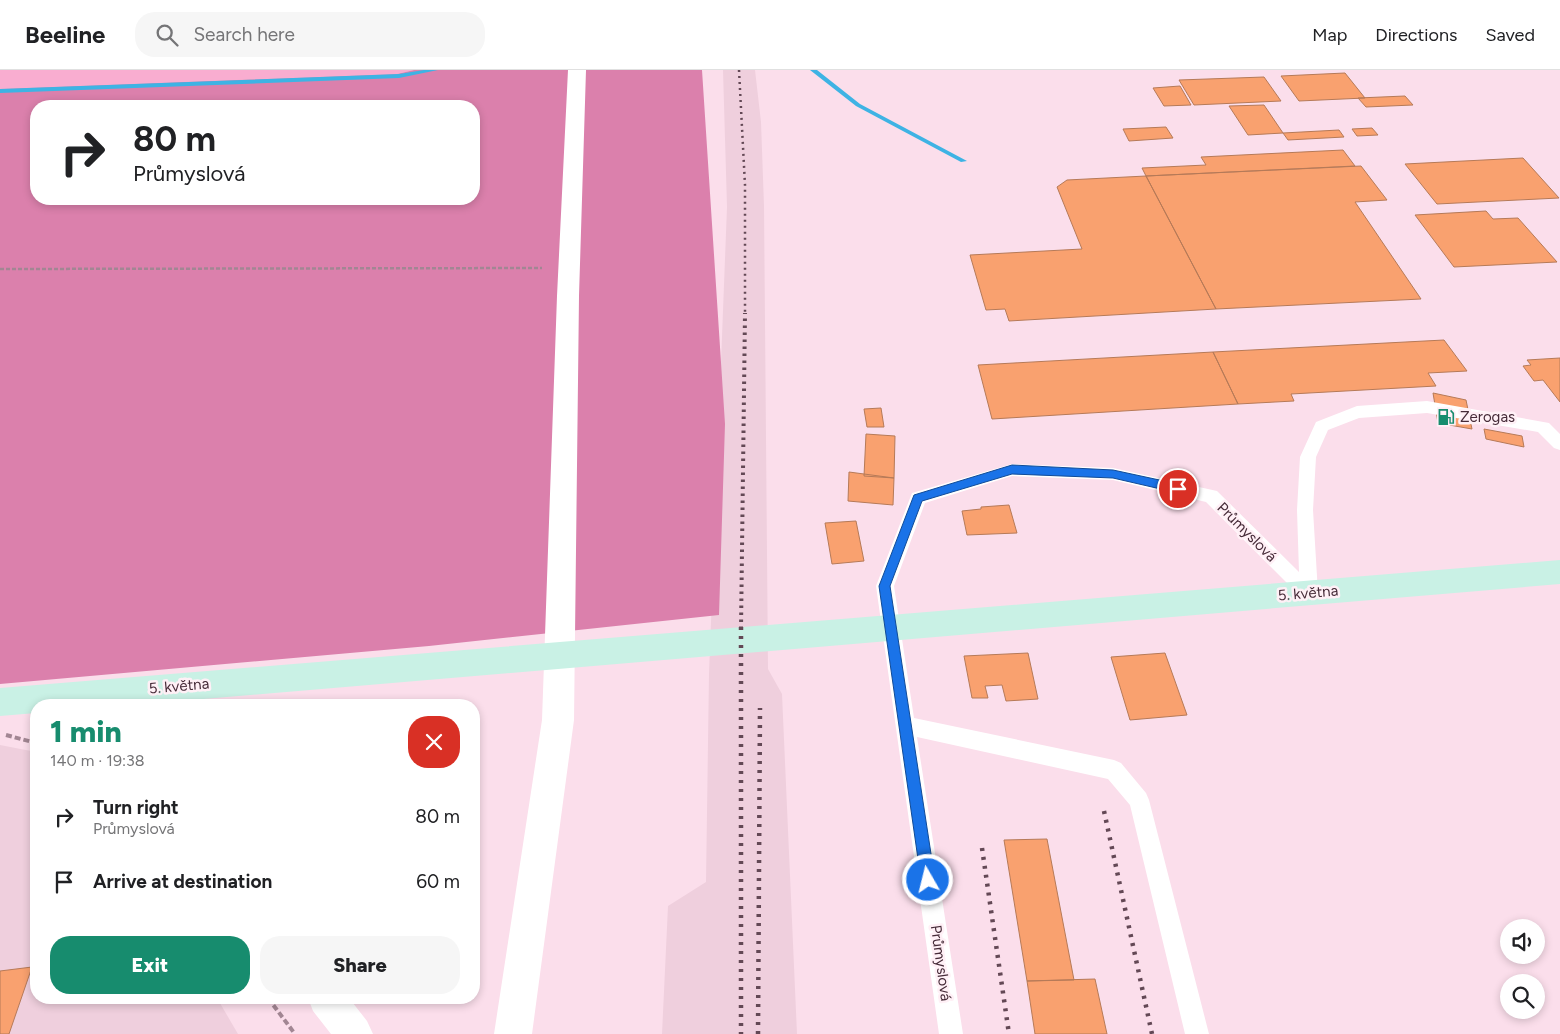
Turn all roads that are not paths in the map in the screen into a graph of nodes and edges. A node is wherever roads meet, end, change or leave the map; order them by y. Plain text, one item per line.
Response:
1 (578, 70) edge
2 (1560, 444) edge
3 (1560, 572) edge
4 (1309, 593) junction
5 (158, 696) edge
6 (79, 699) edge
7 (30, 701) edge
8 (0, 702) edge
9 (905, 725) junction
10 (331, 1004) edge
11 (354, 1034) edge
12 (513, 1034) edge
13 (951, 1034) edge
14 (1196, 1034) edge

1 - 12 street
2 - 4 lane
3 - 4 main road, 5. května
4 - 5 main road, 5. května
4 - 9 lane, Průmyslová
5 - 6 main road, 5. května
7 - 8 main road, 5. května
9 - 13 lane, Průmyslová
9 - 14 lane
10 - 11 street

